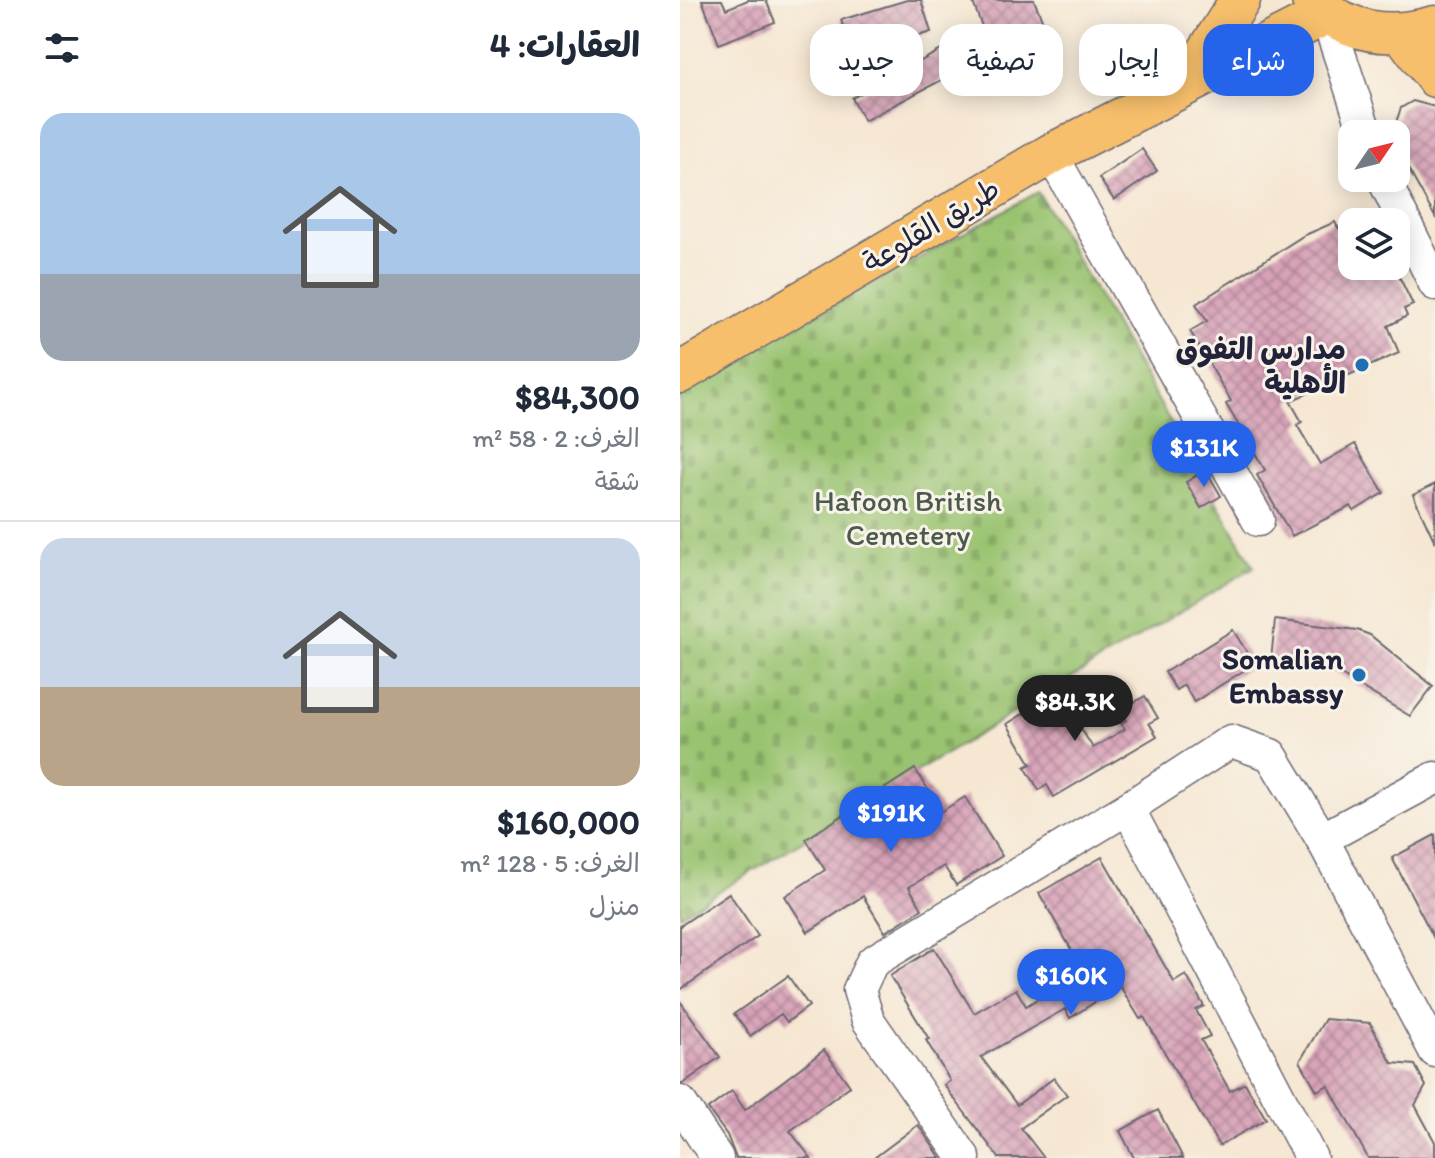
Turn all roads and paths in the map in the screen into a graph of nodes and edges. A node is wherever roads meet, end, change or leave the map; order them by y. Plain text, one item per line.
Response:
1 (1240, 0) edge
2 (1319, 7) edge
3 (1419, 30) edge
4 (1435, 77) edge
5 (1187, 83) edge
6 (1187, 84) edge
7 (1164, 96) edge
8 (1361, 120) edge
9 (1051, 154) junction
10 (1390, 192) edge
11 (1435, 284) edge
12 (680, 373) edge
13 (1258, 520) dead end
14 (1435, 778) edge
15 (1128, 808) junction
16 (1322, 839) junction
17 (1435, 1051) edge
18 (680, 1102) edge
19 (717, 1158) edge
20 (964, 1158) edge
21 (1311, 1158) edge

1 - 5 main road
2 - 3 main road
2 - 6 main road, طريق القلوعة
2 - 8 street
3 - 4 main road
7 - 9 main road, طريق القلوعة
9 - 12 main road, طريق القلوعة
9 - 13 street
10 - 11 street
14 - 16 street
15 - 16 street
15 - 20 street
15 - 21 street
16 - 17 street
18 - 19 street

